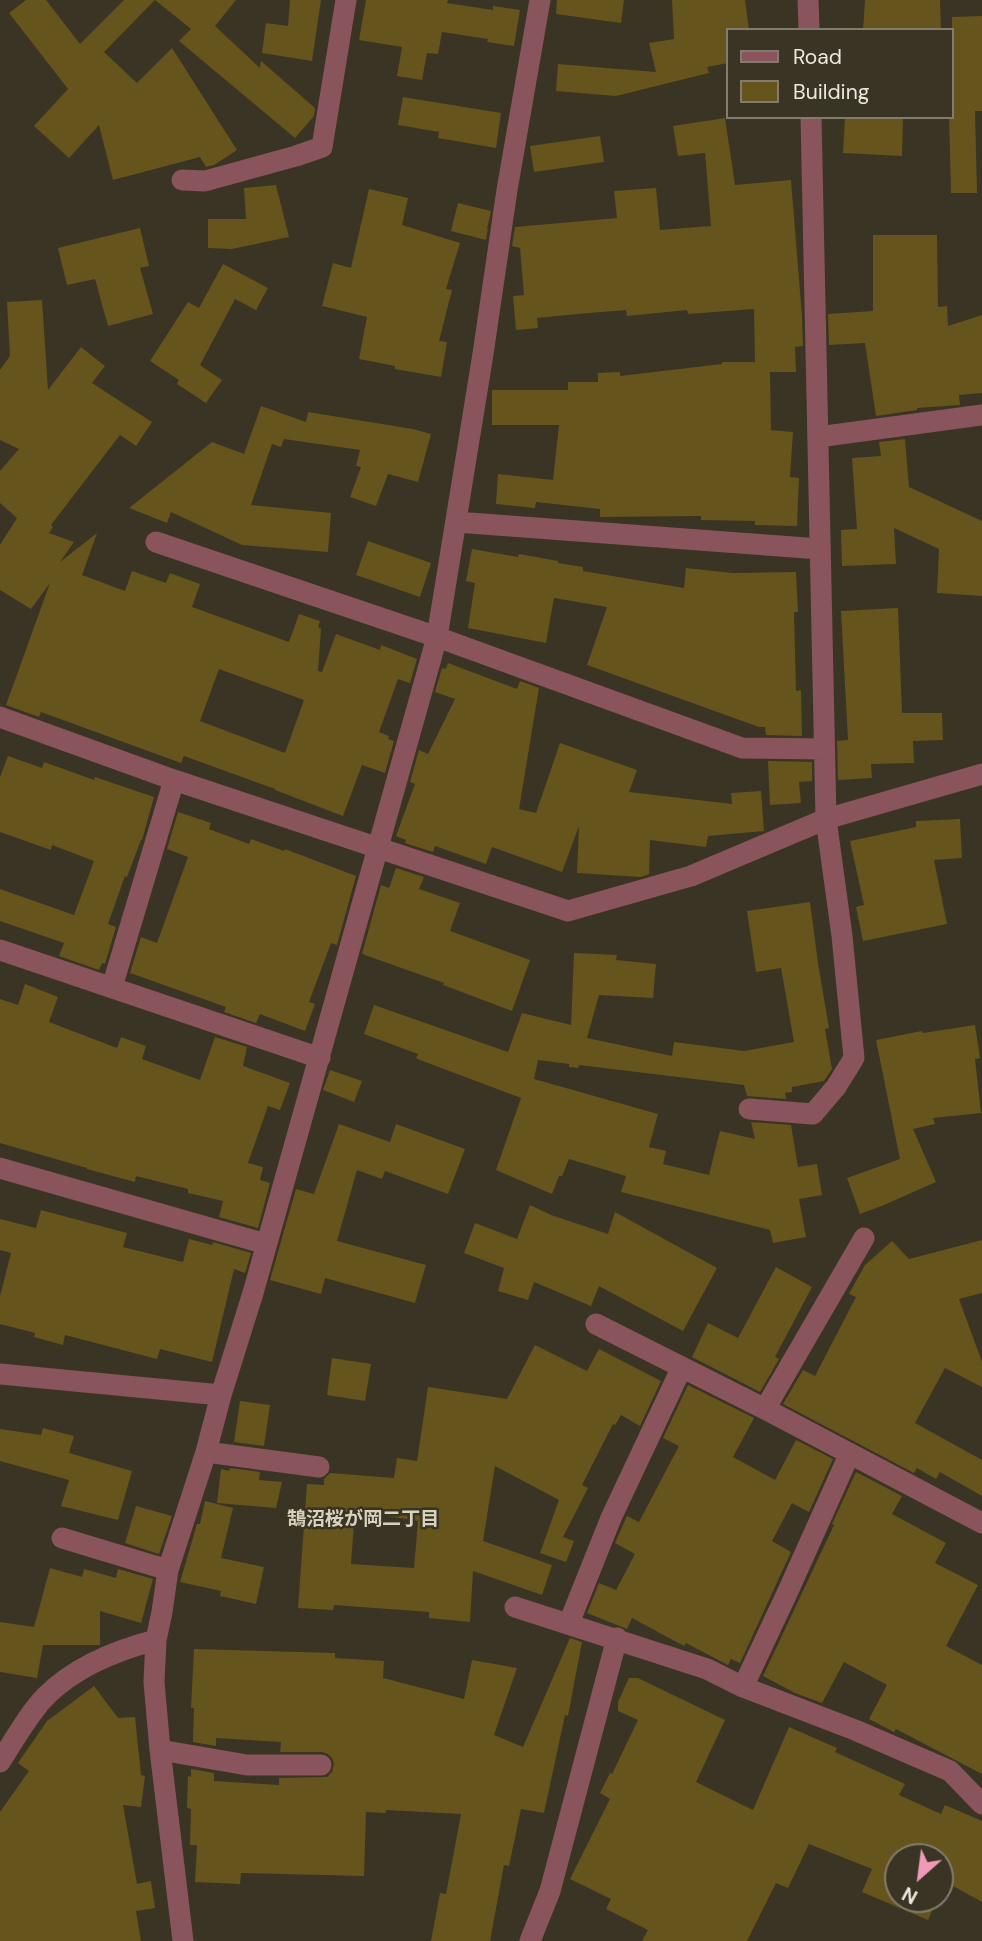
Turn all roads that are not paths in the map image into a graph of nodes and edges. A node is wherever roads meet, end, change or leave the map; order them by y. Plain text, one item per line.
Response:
1 (346, 0) edge
2 (540, 0) edge
3 (808, 0) edge
4 (809, 28) edge
5 (811, 119) edge
6 (183, 180) dead end
7 (982, 415) edge
8 (818, 437) junction
9 (456, 522) junction
10 (156, 542) dead end
11 (820, 548) junction
12 (438, 637) junction
13 (0, 717) edge
14 (824, 749) junction
15 (982, 774) edge
16 (174, 780) junction
17 (826, 819) junction
18 (378, 849) junction
19 (0, 950) edge
20 (112, 987) junction
21 (320, 1058) junction
22 (749, 1109) dead end
23 (0, 1168) edge
24 (864, 1238) dead end
25 (266, 1244) junction
26 (596, 1324) dead end
27 (682, 1367) junction
28 (0, 1374) edge
29 (221, 1395) junction
30 (765, 1409) junction
31 (206, 1452) junction
32 (849, 1455) junction
33 (320, 1467) dead end
34 (982, 1523) edge
35 (62, 1538) dead end
36 (168, 1570) junction
37 (515, 1607) dead end
38 (569, 1623) junction
39 (617, 1638) junction
40 (156, 1640) junction
41 (743, 1687) junction
42 (160, 1750) junction
43 (0, 1762) edge
44 (321, 1765) dead end
45 (982, 1804) edge
46 (183, 1941) edge
47 (530, 1941) edge

1 - 6 street
2 - 9 street
3 - 4 street
5 - 8 street
7 - 8 street
8 - 11 street
9 - 11 street
9 - 12 street
10 - 12 street
11 - 14 street
12 - 14 street
12 - 18 street
13 - 16 street
14 - 17 street
15 - 17 street
16 - 18 street
16 - 20 street
17 - 18 street
17 - 22 street
18 - 21 street
19 - 20 street
20 - 21 street
21 - 25 street
23 - 25 street
24 - 30 street
25 - 29 street
26 - 27 street
27 - 30 street
27 - 38 street
28 - 29 street
29 - 31 street
30 - 32 street
31 - 33 street
31 - 36 street
32 - 34 street
32 - 41 street
35 - 36 street
36 - 40 street
37 - 38 street
38 - 39 street
39 - 41 street
39 - 47 street
40 - 42 street
40 - 43 street
41 - 45 street
42 - 44 street
42 - 46 street

